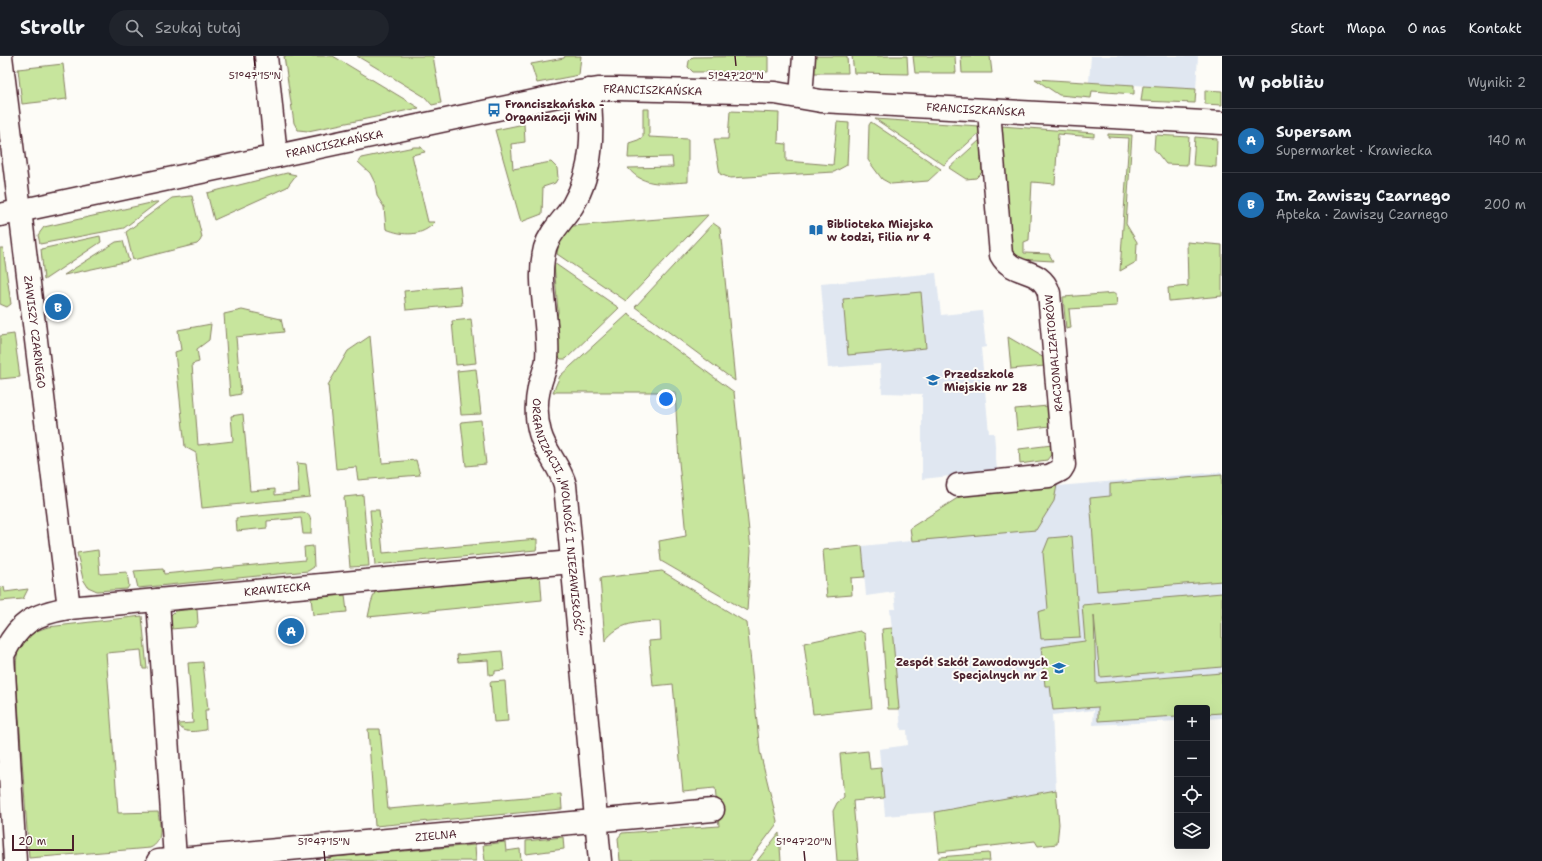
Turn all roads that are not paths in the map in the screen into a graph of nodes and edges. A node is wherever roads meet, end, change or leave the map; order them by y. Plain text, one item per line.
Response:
1 (1, 56) edge
2 (266, 56) edge
3 (804, 56) edge
4 (589, 90) junction
5 (801, 97) junction
6 (989, 111) junction
7 (1222, 123) edge
8 (276, 156) junction
9 (10, 213) edge
10 (958, 485) dead end
11 (572, 562) junction
12 (158, 600) junction
13 (69, 608) junction
14 (2, 655) edge
15 (713, 810) dead end
16 (596, 820) junction
17 (166, 860) edge
18 (15, 861) edge
19 (600, 861) edge

1 - 9 street, ZAWISZY CZARNEGO
2 - 8 street
3 - 5 street
4 - 5 street, FRANCISZKAŃSKA
4 - 8 street, FRANCISZKAŃSKA
4 - 11 street, ORGANIZACJI „WOLNOŚĆ I NIEZAWISŁOŚĆ”
5 - 6 street, FRANCISZKAŃSKA
6 - 7 street, FRANCISZKAŃSKA
6 - 10 street, RACJONALIZATORÓW
8 - 9 street, FRANCISZKAŃSKA
9 - 13 street, ZAWISZY CZARNEGO
11 - 12 street, KRAWIECKA
11 - 16 street, ORGANIZACJI „WOLNOŚĆ I NIEZAWISŁOŚĆ”
12 - 13 street, KRAWIECKA
12 - 17 street
13 - 14 street, KRAWIECKA
14 - 18 street
15 - 16 street, ZIELNA
16 - 17 street, ZIELNA
16 - 19 street, ORGANIZACJI „WOLNOŚĆ I NIEZAWISŁOŚĆ”

